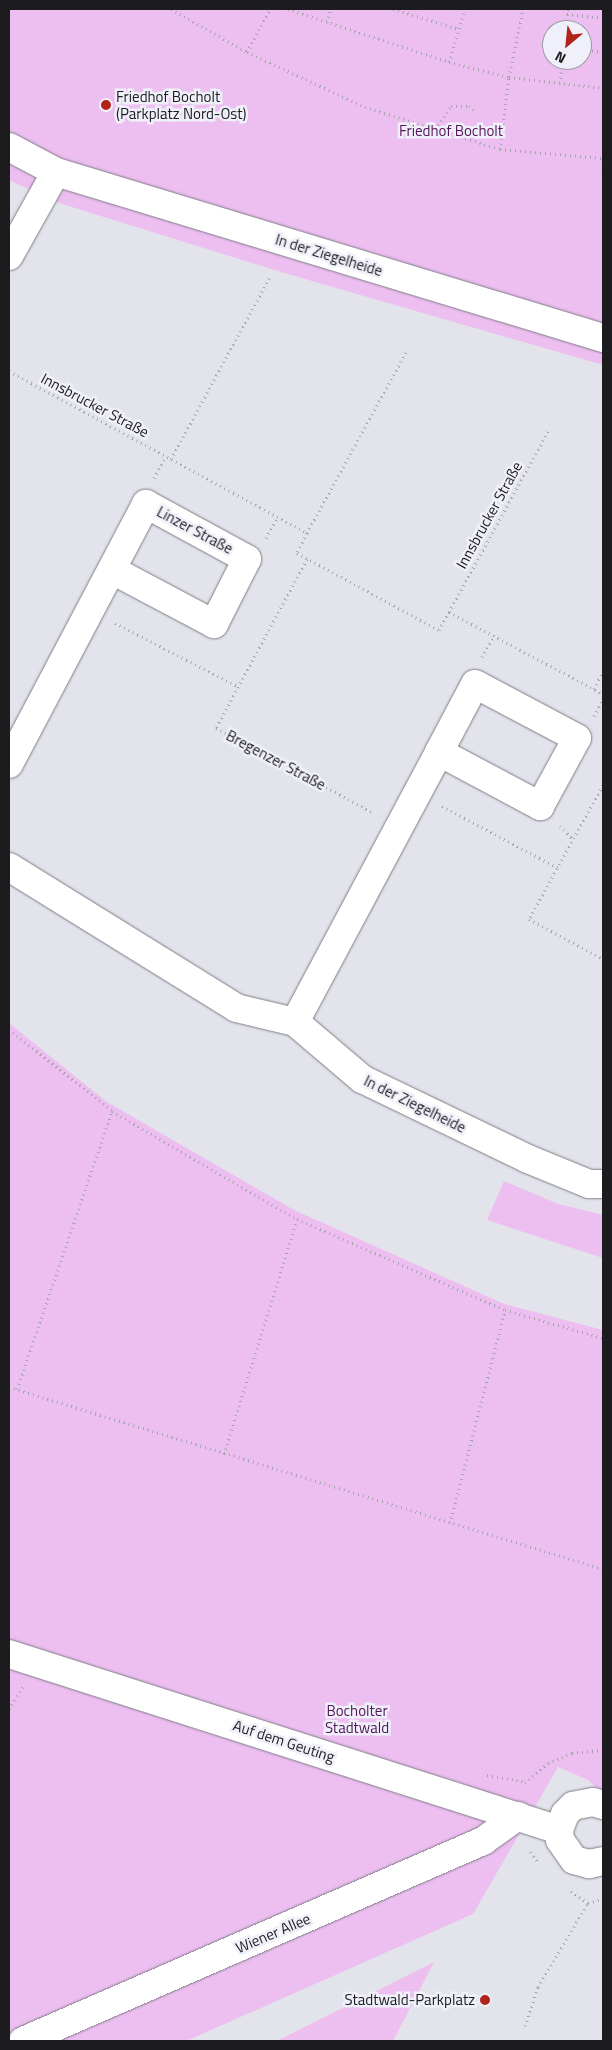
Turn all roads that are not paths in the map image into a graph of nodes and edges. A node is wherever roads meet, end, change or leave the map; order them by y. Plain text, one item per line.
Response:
1 (9, 147) edge
2 (56, 172) junction
3 (9, 256) edge
4 (603, 338) edge
5 (112, 570) junction
6 (439, 752) junction
7 (9, 764) edge
8 (9, 867) edge
9 (295, 1022) junction
10 (603, 1184) edge
11 (9, 1654) edge
12 (603, 1805) edge
13 (518, 1816) junction
14 (559, 1830) junction
15 (603, 1862) edge
16 (23, 2041) edge

1 - 2 street, In der Ziegelheide
2 - 3 street
2 - 4 street, In der Ziegelheide
5 - 5 street, Linzer Straße
5 - 7 street, Linzer Straße
6 - 6 street
6 - 9 street
8 - 9 street, In der Ziegelheide
9 - 10 street, In der Ziegelheide
11 - 13 street, Auf dem Geuting
12 - 14 street
13 - 14 street, Auf dem Geuting
13 - 16 street, Wiener Allee
14 - 15 street

